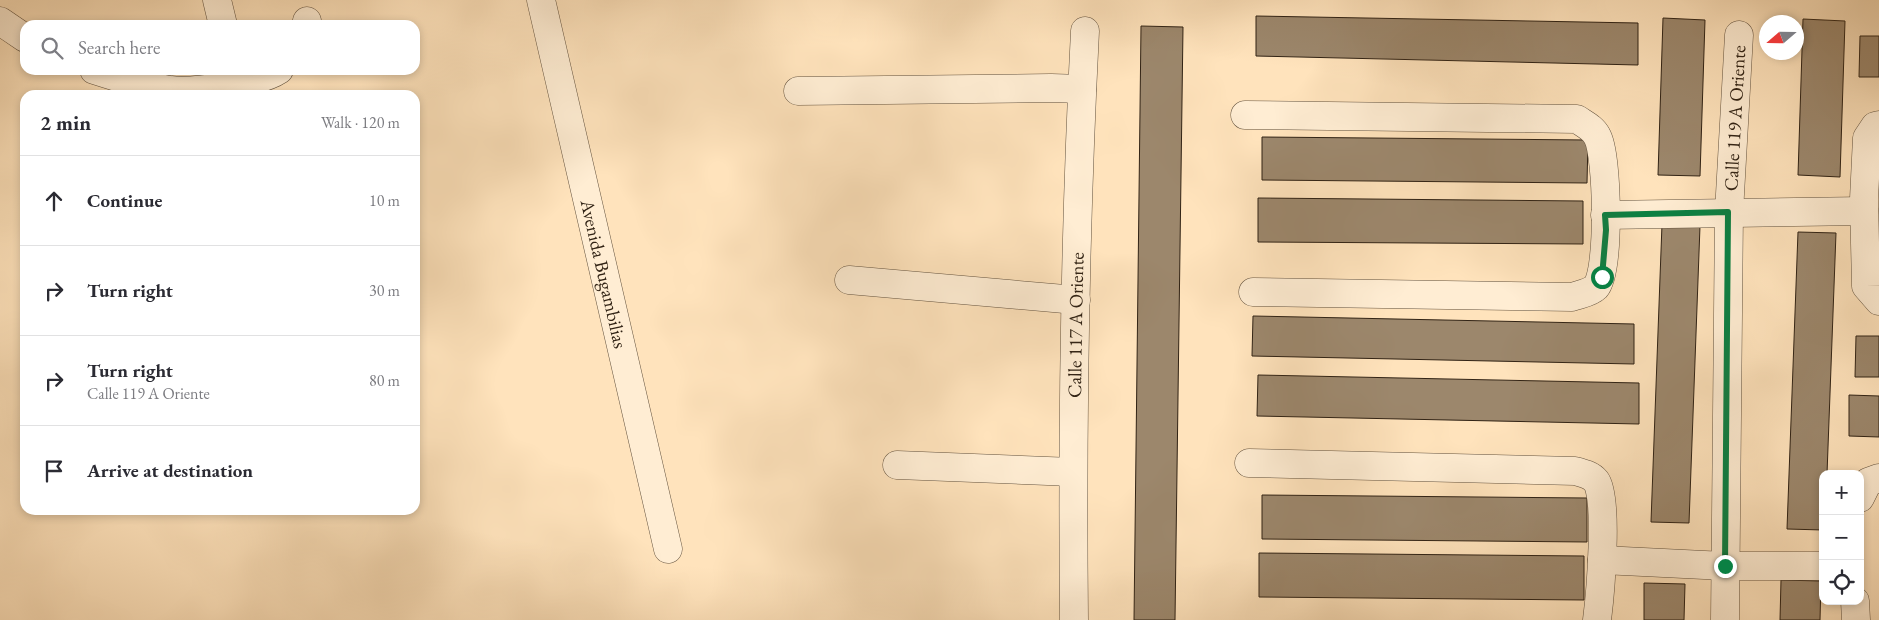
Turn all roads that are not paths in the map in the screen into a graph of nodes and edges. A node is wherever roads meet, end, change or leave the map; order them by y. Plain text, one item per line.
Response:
1 (217, 0) edge
2 (541, 0) edge
3 (222, 20) edge
4 (0, 21) edge
5 (1085, 31) dead end
6 (20, 35) edge
7 (1739, 36) dead end
8 (114, 75) edge
9 (272, 75) edge
10 (235, 78) edge
11 (1082, 89) junction
12 (172, 90) edge
13 (172, 90) edge
14 (798, 91) dead end
15 (1246, 115) dead end
16 (1879, 125) edge
17 (1864, 211) junction
18 (1728, 212) junction
19 (1605, 215) junction
20 (849, 280) dead end
21 (1253, 292) dead end
22 (1076, 300) junction
23 (1879, 302) edge
24 (1248, 463) dead end
25 (897, 465) dead end
26 (1073, 472) junction
27 (1879, 478) edge
28 (1864, 490) edge
29 (668, 549) dead end
30 (1602, 560) junction
31 (1725, 566) junction
32 (1819, 566) edge
33 (1855, 605) edge
34 (1074, 620) edge
35 (1597, 620) edge
36 (1725, 620) edge
37 (1856, 620) edge

1 - 3 street
2 - 29 street, Avenida Bugambilias
4 - 6 street
5 - 11 street, Calle 117 A Oriente
7 - 18 street, Calle 119 A Oriente
8 - 12 street
9 - 10 street
10 - 13 street
11 - 14 street
11 - 22 street, Calle 117 A Oriente
15 - 19 street
16 - 17 street
17 - 18 street
17 - 23 street
18 - 19 street
18 - 31 street, Calle 119 A Oriente
19 - 21 street
20 - 22 street
22 - 26 street, Calle 117 A Oriente
24 - 30 street
25 - 26 street
26 - 34 street, Calle 117 A Oriente
27 - 28 street
30 - 31 street
30 - 35 street
31 - 32 street
31 - 36 street, Calle 119 A Oriente
33 - 37 street

